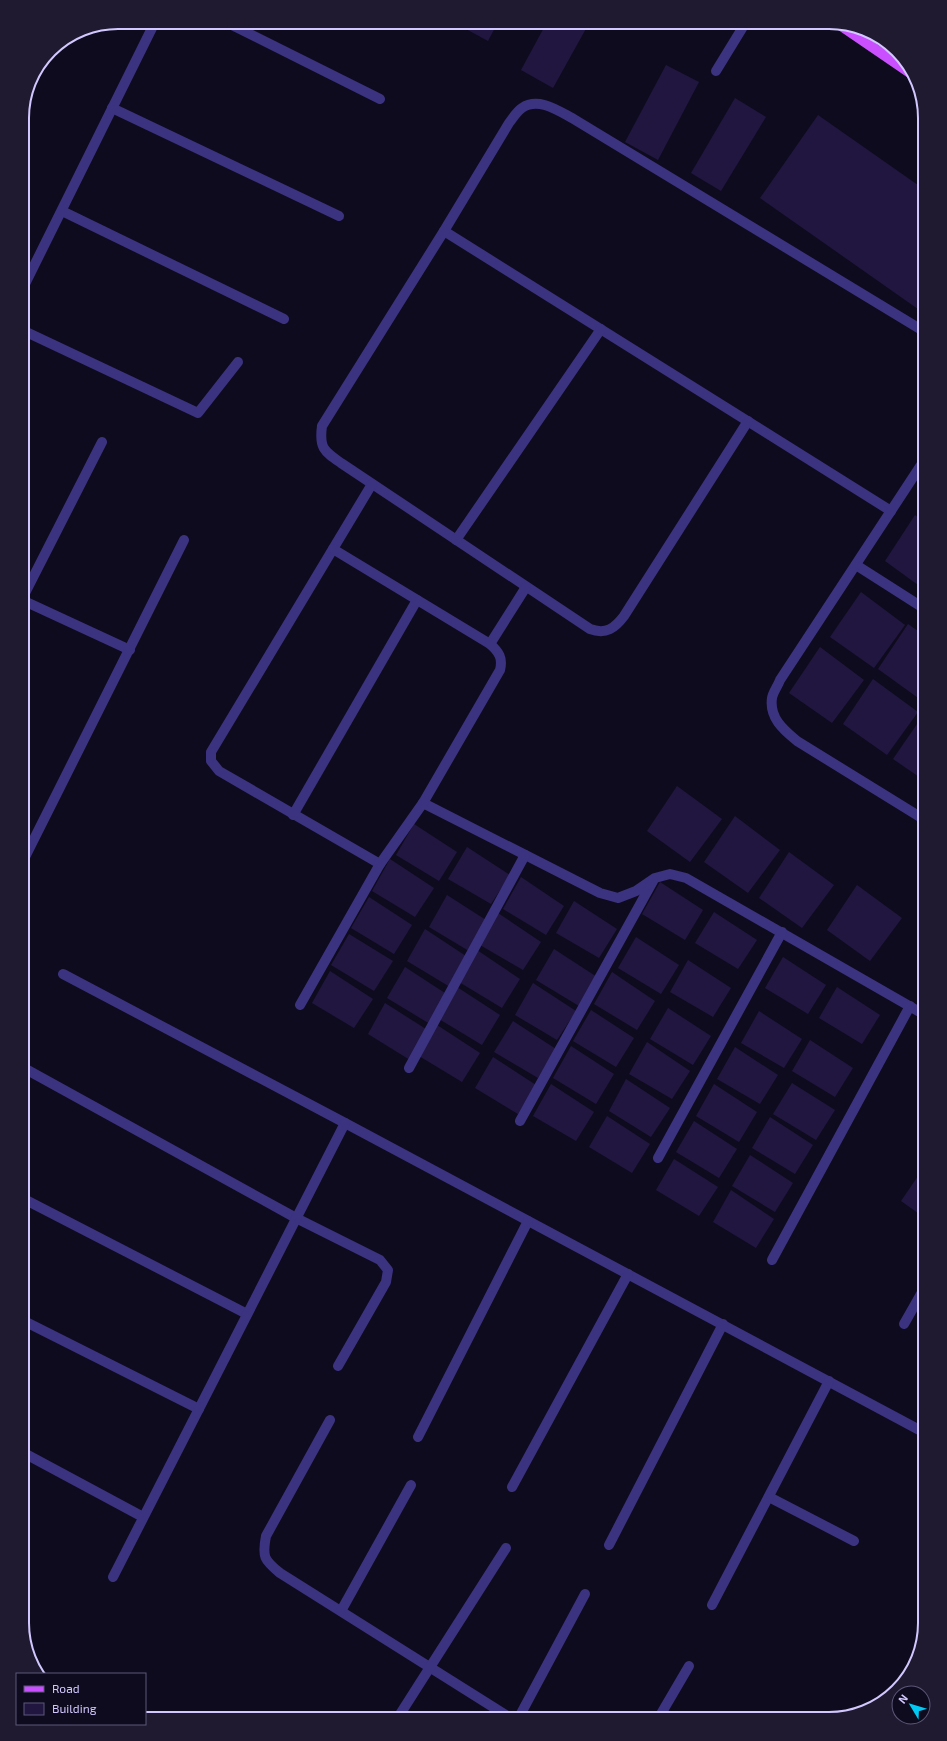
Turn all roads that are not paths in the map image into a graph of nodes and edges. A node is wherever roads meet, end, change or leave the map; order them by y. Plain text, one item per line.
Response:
1 (151, 29) edge
2 (240, 29) edge
3 (742, 29) edge
4 (850, 32) edge
5 (903, 68) edge
6 (716, 71) dead end
7 (380, 99) dead end
8 (112, 108) junction
9 (62, 211) junction
10 (339, 216) dead end
11 (444, 231) junction
12 (29, 267) edge
13 (284, 319) dead end
14 (918, 328) edge
15 (600, 329) junction
16 (29, 333) edge
17 (238, 362) dead end
18 (748, 421) junction
19 (102, 442) dead end
20 (918, 470) edge
21 (372, 484) junction
22 (891, 511) junction
23 (184, 540) dead end
24 (456, 540) junction
25 (333, 550) junction
26 (856, 564) junction
27 (29, 583) edge
28 (526, 587) junction
29 (29, 598) edge
30 (416, 600) junction
31 (918, 604) edge
32 (490, 644) junction
33 (130, 650) junction
34 (423, 803) junction
35 (293, 815) junction
36 (918, 816) edge
37 (29, 849) edge
38 (525, 855) junction
39 (380, 864) junction
40 (655, 878) junction
41 (782, 932) junction
42 (63, 974) dead end
43 (300, 1005) dead end
44 (910, 1006) junction
45 (918, 1011) edge
46 (408, 1068) dead end
47 (29, 1071) edge
48 (520, 1121) dead end
49 (345, 1123) junction
50 (658, 1158) dead end
51 (29, 1202) edge
52 (296, 1218) junction
53 (528, 1221) junction
54 (772, 1260) dead end
55 (628, 1274) junction
56 (918, 1299) edge
57 (247, 1314) junction
58 (29, 1324) edge
59 (723, 1324) junction
60 (904, 1324) dead end
61 (338, 1366) dead end
62 (829, 1381) junction
63 (199, 1409) junction
64 (330, 1420) dead end
65 (918, 1429) edge
66 (418, 1437) dead end
67 (29, 1456) edge
68 (411, 1485) dead end
69 (512, 1486) dead end
70 (769, 1497) junction
71 (143, 1517) junction
72 (854, 1541) dead end
73 (609, 1545) dead end
74 (506, 1548) dead end
75 (113, 1577) dead end
76 (585, 1594) dead end
77 (712, 1605) dead end
78 (341, 1611) junction
79 (689, 1666) dead end
80 (430, 1667) junction
81 (401, 1712) edge
82 (501, 1712) edge
83 (522, 1712) edge
84 (662, 1712) edge

1 - 8 street
2 - 7 street
3 - 6 street
4 - 5 main road
8 - 9 street
8 - 10 street
9 - 12 street
9 - 13 street
11 - 14 street
11 - 15 street
11 - 21 street
15 - 18 street
15 - 24 street
16 - 17 street
18 - 22 street
18 - 28 street
19 - 27 street
20 - 22 street
21 - 24 street
21 - 25 street
22 - 26 street
23 - 33 street
24 - 28 street
25 - 30 street
25 - 35 street
26 - 31 street
26 - 36 street
28 - 32 street
29 - 33 street
30 - 32 street
30 - 35 street
32 - 34 street
33 - 37 street
34 - 38 street
34 - 39 street
35 - 39 street
38 - 40 street
38 - 46 street
39 - 43 street
40 - 41 street
40 - 48 street
41 - 44 street
41 - 50 street
42 - 49 street
44 - 45 street
44 - 54 street
47 - 52 street
49 - 52 street
49 - 53 street
51 - 57 street
52 - 57 street
52 - 61 street
53 - 55 street
53 - 66 street
55 - 59 street
55 - 69 street
56 - 60 street
57 - 63 street
58 - 63 street
59 - 62 street
59 - 73 street
62 - 65 street
62 - 70 street
63 - 71 street
64 - 78 street
67 - 71 street
68 - 78 street
70 - 72 street
70 - 77 street
71 - 75 street
74 - 80 street
76 - 83 street
78 - 80 street
79 - 84 street
80 - 81 street
80 - 82 street

